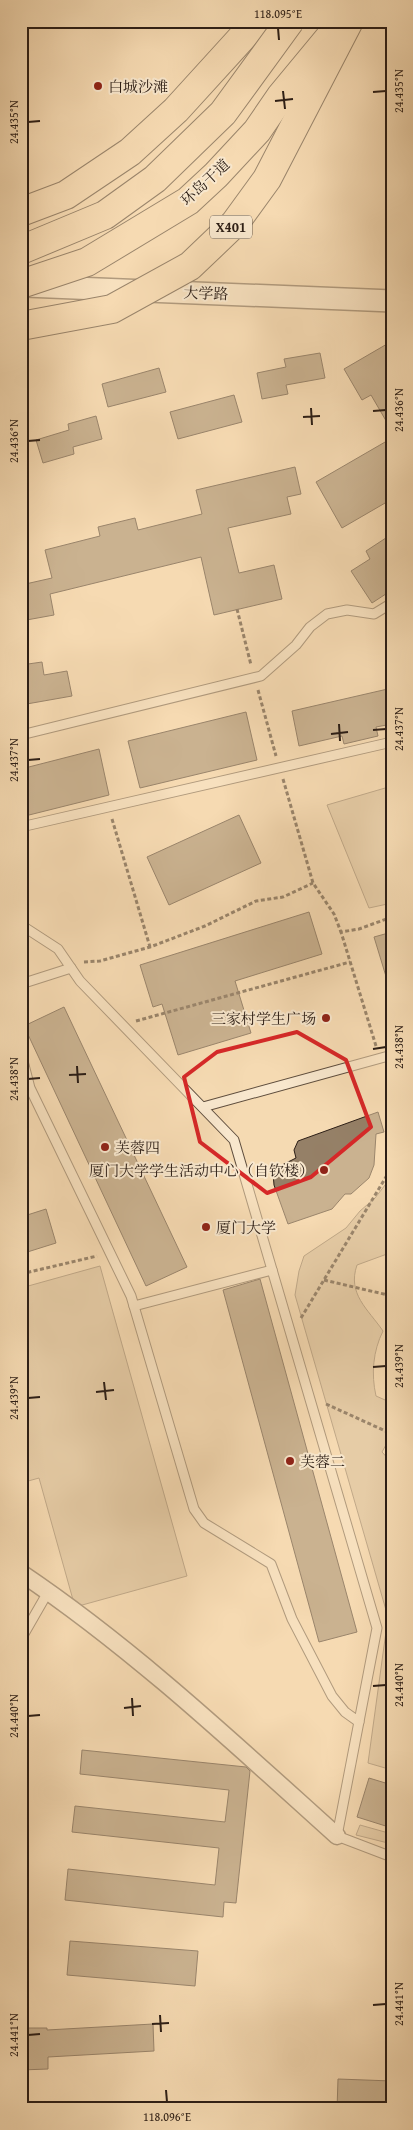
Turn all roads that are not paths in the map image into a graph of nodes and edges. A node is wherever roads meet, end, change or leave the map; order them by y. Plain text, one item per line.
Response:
1 (257, 21) edge
2 (290, 21) edge
3 (343, 21) edge
4 (348, 21) edge
5 (21, 212) edge
6 (21, 250) edge
7 (21, 285) edge
8 (392, 301) edge
9 (21, 326) edge
10 (392, 603) edge
11 (21, 735) edge
12 (392, 742) edge
13 (21, 827) edge
14 (21, 925) edge
15 (71, 968) junction
16 (21, 984) edge
17 (21, 1054) edge
18 (392, 1055) edge
19 (203, 1107) junction
20 (272, 1270) junction
21 (134, 1306) junction
22 (21, 1573) edge
23 (48, 1592) junction
24 (21, 1639) edge
25 (359, 1722) junction
26 (337, 1836) junction
27 (392, 1857) edge

1 - 5 highway
2 - 6 highway, bridge
3 - 7 highway, 环岛干道, bridge
4 - 9 highway, X401, bridge
7 - 8 street, 大学路
10 - 11 lane
12 - 13 lane
14 - 15 lane
15 - 16 lane
15 - 19 lane
17 - 21 lane
18 - 19 lane
19 - 20 lane
20 - 21 lane
20 - 25 lane
21 - 25 lane
22 - 23 street
23 - 24 lane
23 - 26 street
25 - 26 lane
26 - 27 lane

